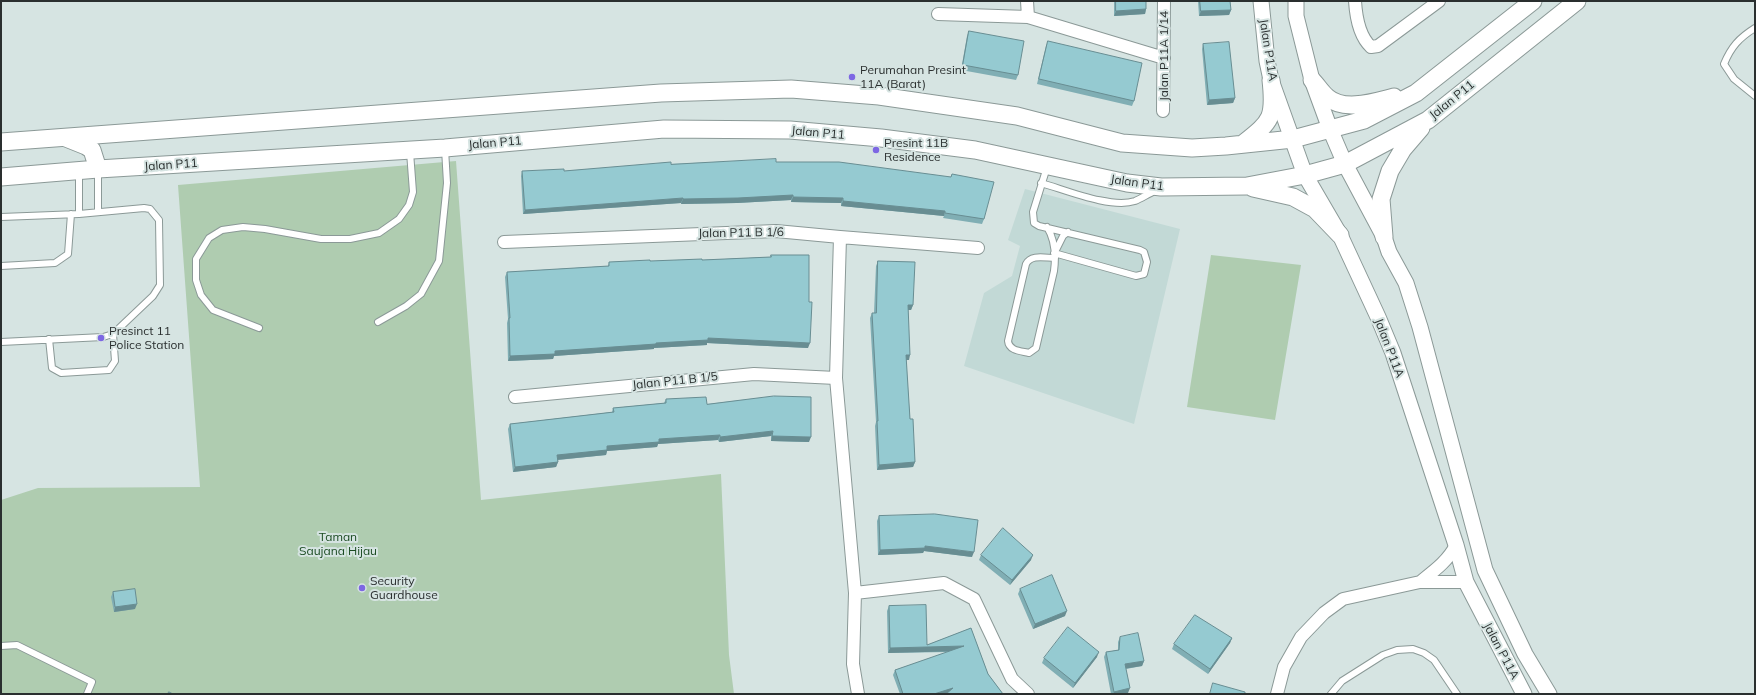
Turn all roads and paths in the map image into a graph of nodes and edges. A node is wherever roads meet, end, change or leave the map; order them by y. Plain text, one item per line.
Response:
1 (1027, 1) edge
2 (1164, 1) edge
3 (1261, 1) edge
4 (1296, 1) edge
5 (1354, 1) edge
6 (1439, 1) edge
7 (1533, 1) edge
8 (1577, 1) edge
9 (938, 14) dead end
10 (1028, 17) junction
11 (1755, 28) edge
12 (1164, 58) junction
13 (1271, 80) junction
14 (1312, 80) junction
15 (1416, 93) junction
16 (1755, 96) edge
17 (1163, 110) dead end
18 (1428, 120) junction
19 (1330, 129) junction
20 (108, 134) junction
21 (62, 137) junction
22 (1293, 139) junction
23 (1, 142) edge
24 (1244, 143) junction
25 (86, 146) junction
26 (445, 148) junction
27 (409, 150) junction
28 (1345, 164) junction
29 (1048, 165) junction
30 (98, 169) junction
31 (79, 171) junction
32 (1305, 175) junction
33 (1, 177) edge
34 (1041, 183) junction
35 (1247, 186) junction
36 (1161, 187) junction
37 (98, 212) junction
38 (71, 214) junction
39 (80, 214) junction
40 (1, 217) edge
41 (1047, 227) junction
42 (1068, 232) junction
43 (1340, 235) junction
44 (840, 237) junction
45 (1384, 237) junction
46 (504, 242) dead end
47 (978, 248) dead end
48 (1054, 256) junction
49 (1, 266) edge
50 (378, 322) dead end
51 (259, 328) dead end
52 (113, 334) junction
53 (49, 339) junction
54 (1, 342) edge
55 (836, 378) junction
56 (515, 397) dead end
57 (1456, 546) junction
58 (1420, 582) junction
59 (1466, 582) junction
60 (855, 593) junction
61 (1, 646) edge
62 (87, 694) edge
63 (858, 694) edge
64 (1028, 694) edge
65 (1277, 694) edge
66 (1331, 694) edge
67 (1457, 694) edge
68 (1524, 694) edge
69 (1549, 694) edge

1 - 10 street
2 - 12 street, Jalan P11A 1/14
3 - 13 street, Jalan P11A
4 - 14 street, Jalan P11A
5 - 6 street
7 - 15 main road
8 - 18 main road, Jalan P11
9 - 10 street
10 - 12 street
11 - 16 lane
12 - 17 street, Jalan P11A 1/14
13 - 22 street, Jalan P11A
13 - 24 main road
14 - 15 main road
14 - 19 street, Jalan P11A
15 - 19 main road
18 - 28 main road, Jalan P11
18 - 45 main road
19 - 22 main road
19 - 28 street, Jalan P11A
20 - 21 main road
20 - 24 main road
20 - 25 main road
21 - 23 main road
21 - 25 main road
22 - 24 main road
22 - 32 street, Jalan P11A
25 - 30 main road
25 - 31 main road
26 - 27 main road, Jalan P11
26 - 29 main road, Jalan P11
26 - 50 lane
27 - 30 main road, Jalan P11
27 - 51 lane
28 - 32 main road, Jalan P11
28 - 45 street, Jalan P11A
29 - 34 lane
29 - 36 main road, Jalan P11
30 - 31 main road, Jalan P11
30 - 37 lane
31 - 33 main road, Jalan P11
31 - 39 lane
32 - 35 main road, Jalan P11
32 - 43 street, Jalan P11A
34 - 36 lane
34 - 41 lane
35 - 36 main road, Jalan P11
35 - 43 main road
37 - 39 lane
37 - 52 lane
38 - 39 lane
38 - 40 lane
38 - 49 lane
41 - 42 lane
41 - 48 lane
42 - 48 lane
42 - 48 lane
43 - 57 street, Jalan P11A
44 - 46 street, Jalan P11 B 1/6
44 - 47 street, Jalan P11 B 1/6
44 - 55 street
45 - 69 street, Jalan P11A
48 - 48 lane
52 - 53 lane
52 - 53 lane
53 - 54 lane
55 - 56 street, Jalan P11 B 1/5
55 - 60 street
57 - 58 street
57 - 59 street, Jalan P11A
58 - 59 street
58 - 65 street
59 - 68 street, Jalan P11A
60 - 63 street
60 - 64 street
61 - 62 lane
66 - 67 lane

